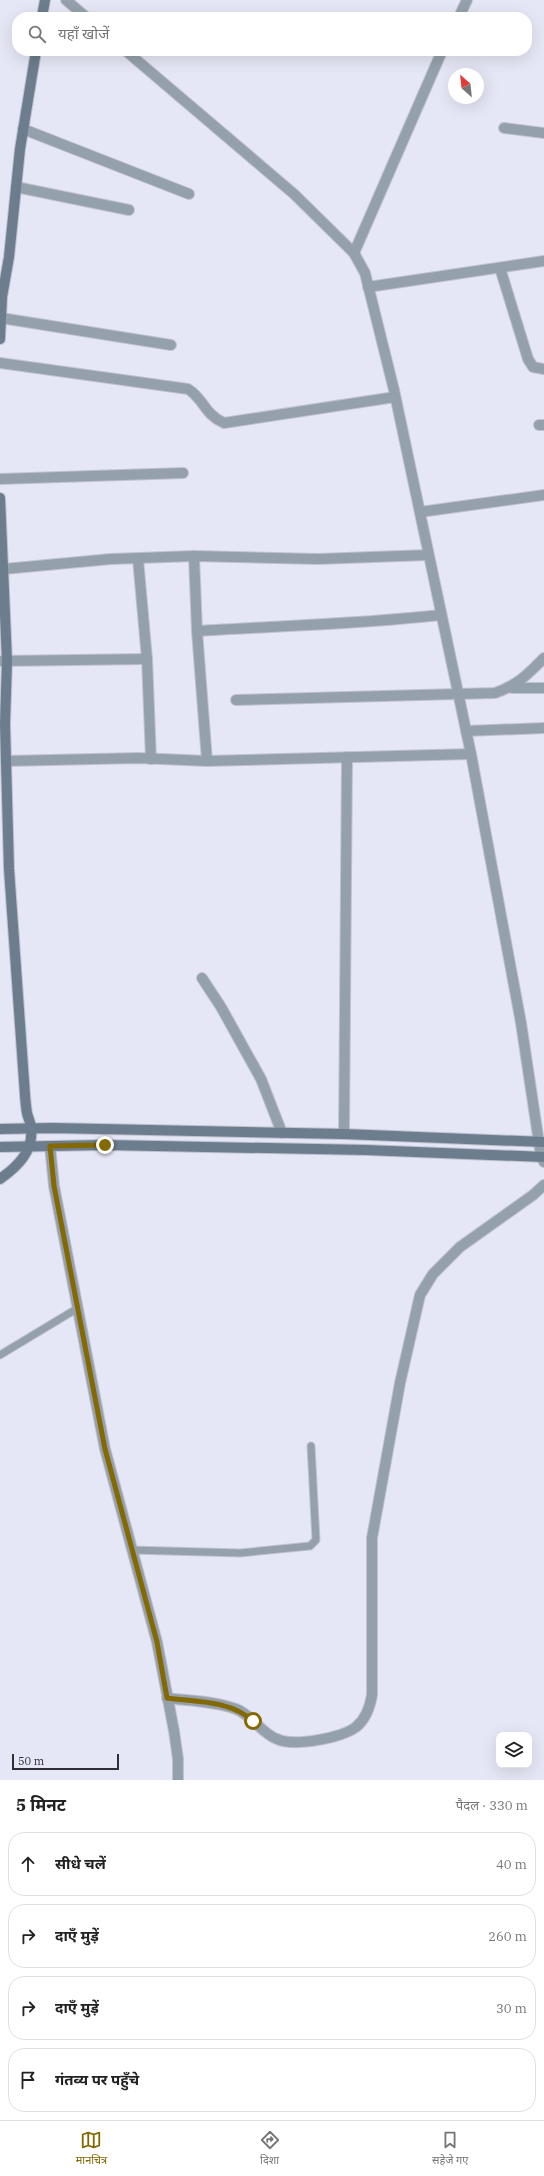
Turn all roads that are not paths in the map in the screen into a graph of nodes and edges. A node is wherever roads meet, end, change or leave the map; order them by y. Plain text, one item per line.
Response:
1 (45, 0) edge
2 (66, 0) edge
3 (467, 0) edge
4 (43, 12) edge
5 (80, 12) edge
6 (461, 12) edge
7 (35, 56) edge
8 (132, 56) edge
9 (440, 56) edge
10 (504, 128) dead end
11 (23, 129) junction
12 (544, 133) edge
13 (16, 187) junction
14 (189, 194) dead end
15 (129, 210) dead end
16 (354, 254) junction
17 (5, 257) edge
18 (544, 261) edge
19 (500, 268) junction
20 (368, 287) junction
21 (1, 297) edge
22 (2, 318) junction
23 (0, 339) edge
24 (172, 345) dead end
25 (0, 364) edge
26 (544, 369) edge
27 (395, 397) junction
28 (183, 473) dead end
29 (0, 479) edge
30 (544, 495) edge
31 (0, 498) edge
32 (420, 512) junction
33 (1, 530) edge
34 (428, 555) junction
35 (194, 556) junction
36 (138, 559) junction
37 (4, 569) junction
38 (2, 603) edge
39 (441, 615) junction
40 (197, 631) junction
41 (544, 658) edge
42 (147, 659) junction
43 (4, 661) edge
44 (512, 688) junction
45 (544, 688) edge
46 (458, 694) junction
47 (236, 700) dead end
48 (3, 723) edge
49 (544, 728) edge
50 (466, 731) junction
51 (471, 754) junction
52 (346, 757) junction
53 (151, 759) junction
54 (6, 761) junction
55 (207, 761) junction
56 (202, 978) dead end
57 (32, 1128) junction
58 (0, 1129) edge
59 (282, 1133) junction
60 (344, 1134) junction
61 (542, 1141) edge
62 (50, 1146) junction
63 (0, 1147) edge
64 (29, 1147) junction
65 (543, 1158) edge
66 (0, 1179) edge
67 (544, 1185) edge
68 (78, 1308) junction
69 (0, 1355) edge
70 (310, 1446) dead end
71 (132, 1550) junction
72 (167, 1698) junction
73 (178, 1780) edge

1 - 4 street
2 - 5 street
3 - 6 street
7 - 11 street
8 - 16 street
9 - 16 street
10 - 12 street
11 - 13 street
11 - 14 street
13 - 15 street
13 - 17 street
16 - 20 street
17 - 21 street
18 - 19 street
19 - 20 street
19 - 26 street
20 - 27 street
21 - 22 street
22 - 23 street
22 - 24 street
25 - 27 street
27 - 32 street
28 - 29 street
30 - 32 street
31 - 33 street
32 - 34 street
33 - 37 street
34 - 35 street
34 - 39 street
35 - 36 street
35 - 40 street
36 - 37 street
36 - 42 street
37 - 38 street
38 - 43 street
39 - 40 street
39 - 46 street
40 - 55 street
41 - 44 street
42 - 43 street
42 - 53 street
43 - 48 street
44 - 45 street
44 - 46 street
46 - 47 street
46 - 50 street
48 - 54 street
49 - 50 street
50 - 51 street
51 - 52 street
51 - 61 street
52 - 55 street
52 - 60 street
53 - 54 street
53 - 55 street
54 - 57 street
56 - 59 street
57 - 58 street
57 - 59 street
57 - 64 street
59 - 60 street
60 - 61 street
61 - 65 street
62 - 64 street
62 - 65 street
62 - 68 street
63 - 64 street
64 - 66 street
67 - 72 street
68 - 69 lane
68 - 71 street
70 - 71 lane
71 - 72 street
72 - 73 street

